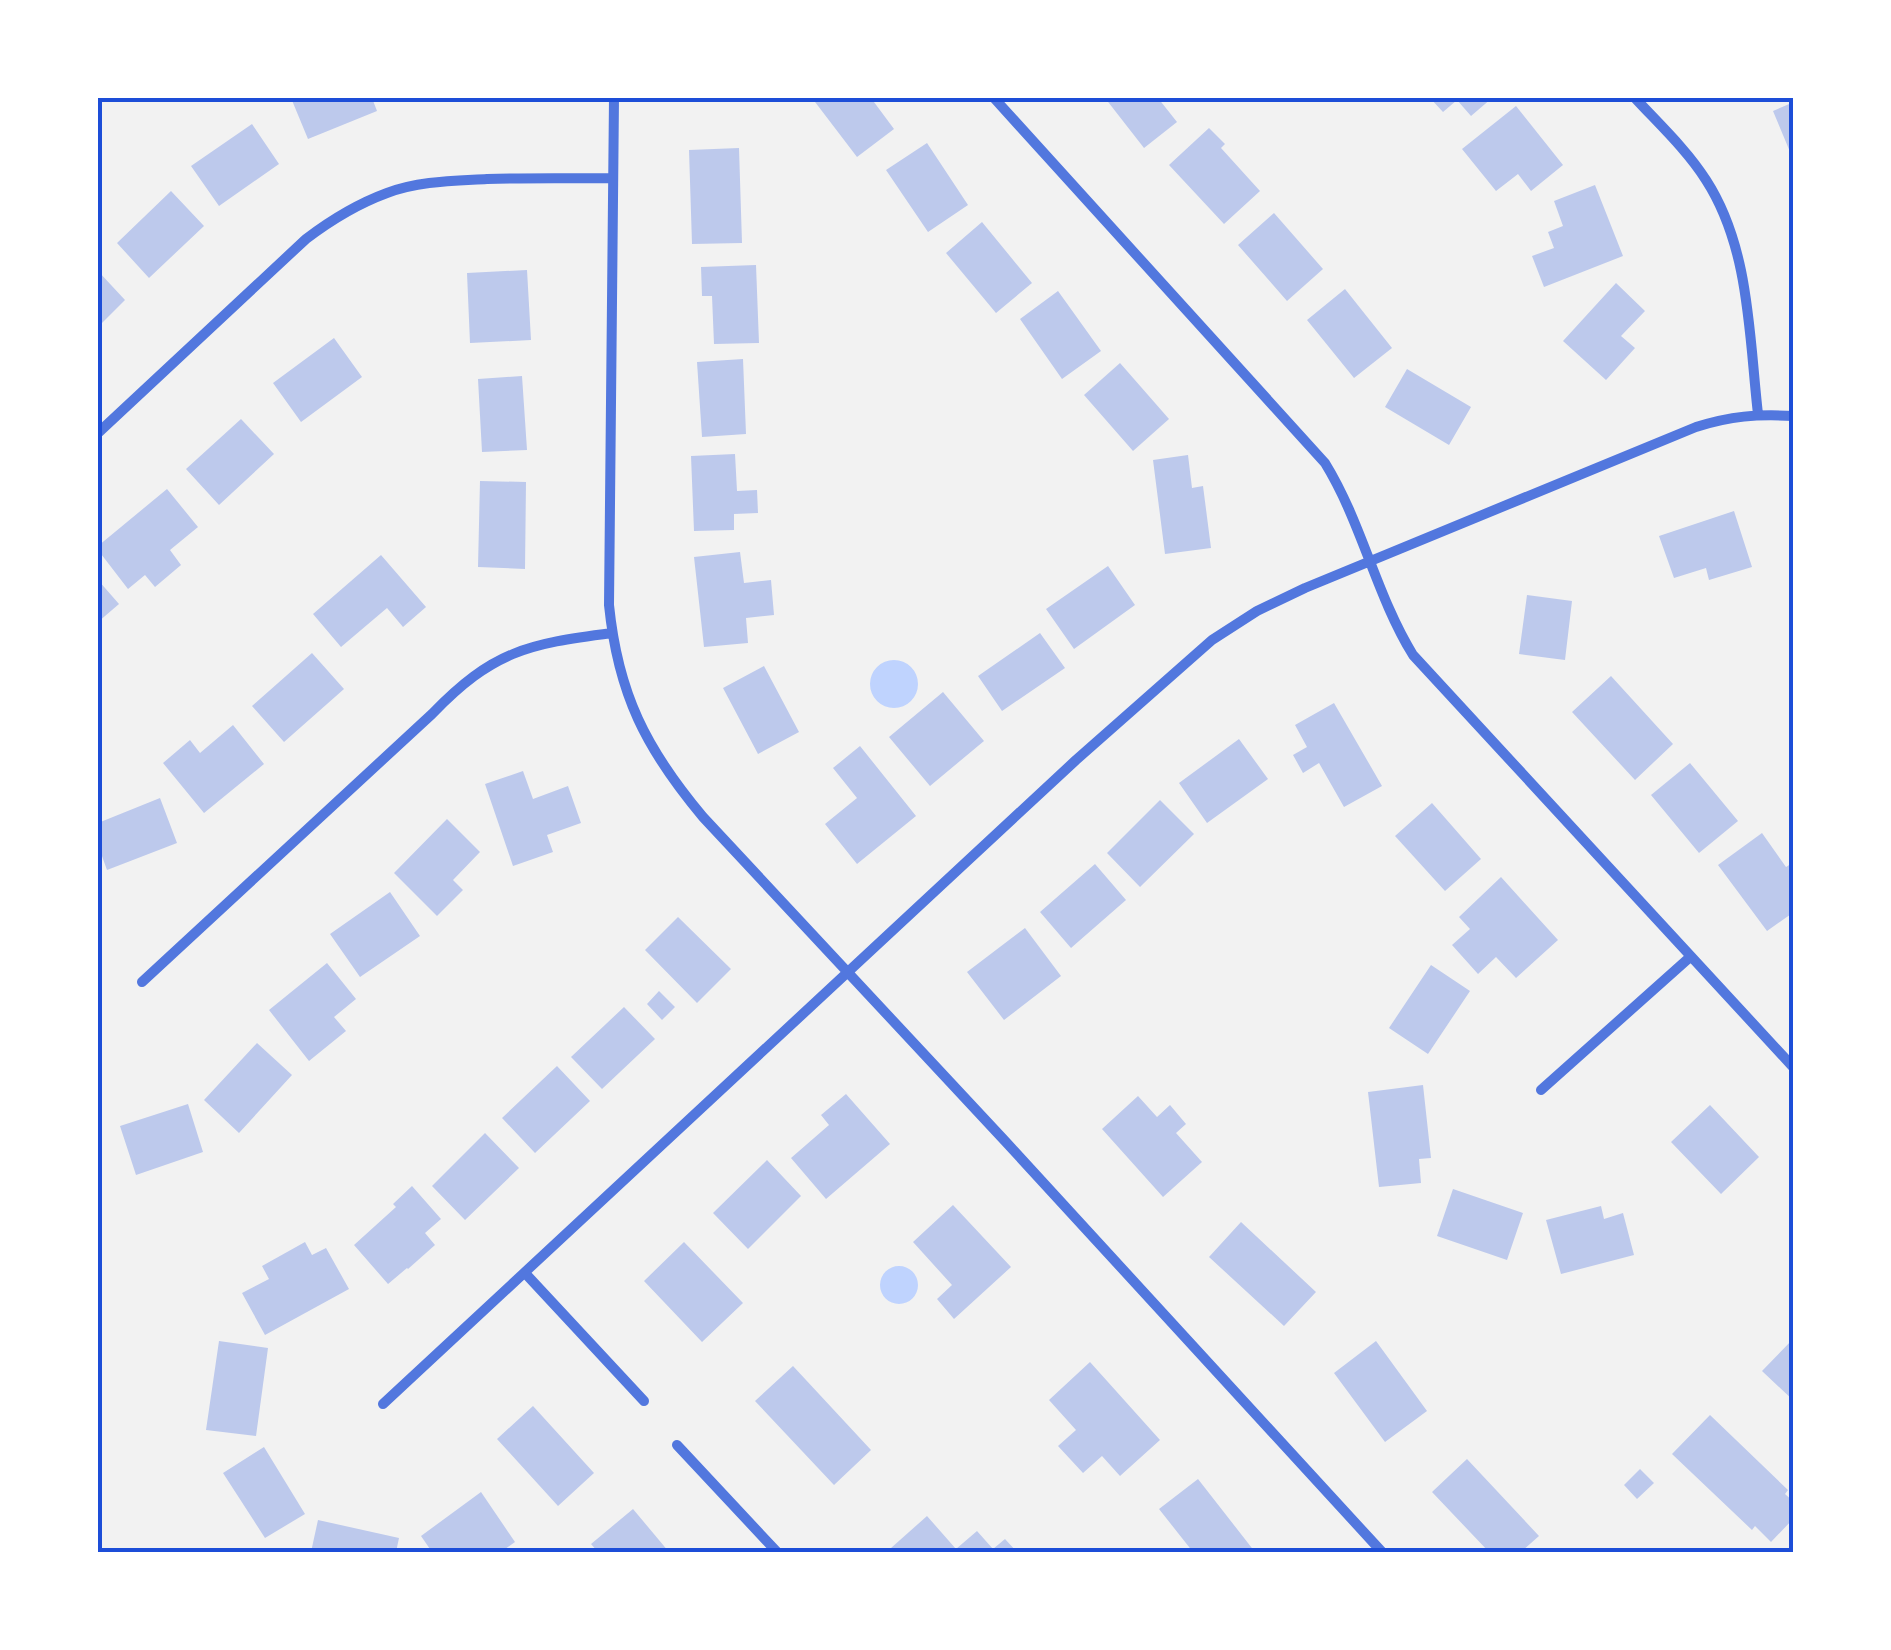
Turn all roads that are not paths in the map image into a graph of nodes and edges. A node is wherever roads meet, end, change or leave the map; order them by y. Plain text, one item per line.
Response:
1 (614, 98) edge
2 (994, 98) edge
3 (1635, 98) edge
4 (613, 178) junction
5 (1758, 414) junction
6 (1794, 416) edge
7 (98, 434) edge
8 (1370, 562) junction
9 (612, 633) junction
10 (1690, 958) junction
11 (848, 972) junction
12 (142, 982) dead end
13 (1794, 1068) edge
14 (1541, 1090) dead end
15 (524, 1273) junction
16 (644, 1401) dead end
17 (383, 1404) dead end
18 (678, 1445) dead end
19 (777, 1552) edge
20 (1382, 1552) edge

1 - 4 street
2 - 8 street
3 - 5 street
4 - 7 street
4 - 9 street
5 - 6 street
5 - 8 street
8 - 10 street
8 - 11 street
9 - 11 street
9 - 12 street
10 - 13 street
10 - 14 street
11 - 15 street
11 - 20 street
15 - 16 street
15 - 17 street
18 - 19 street

